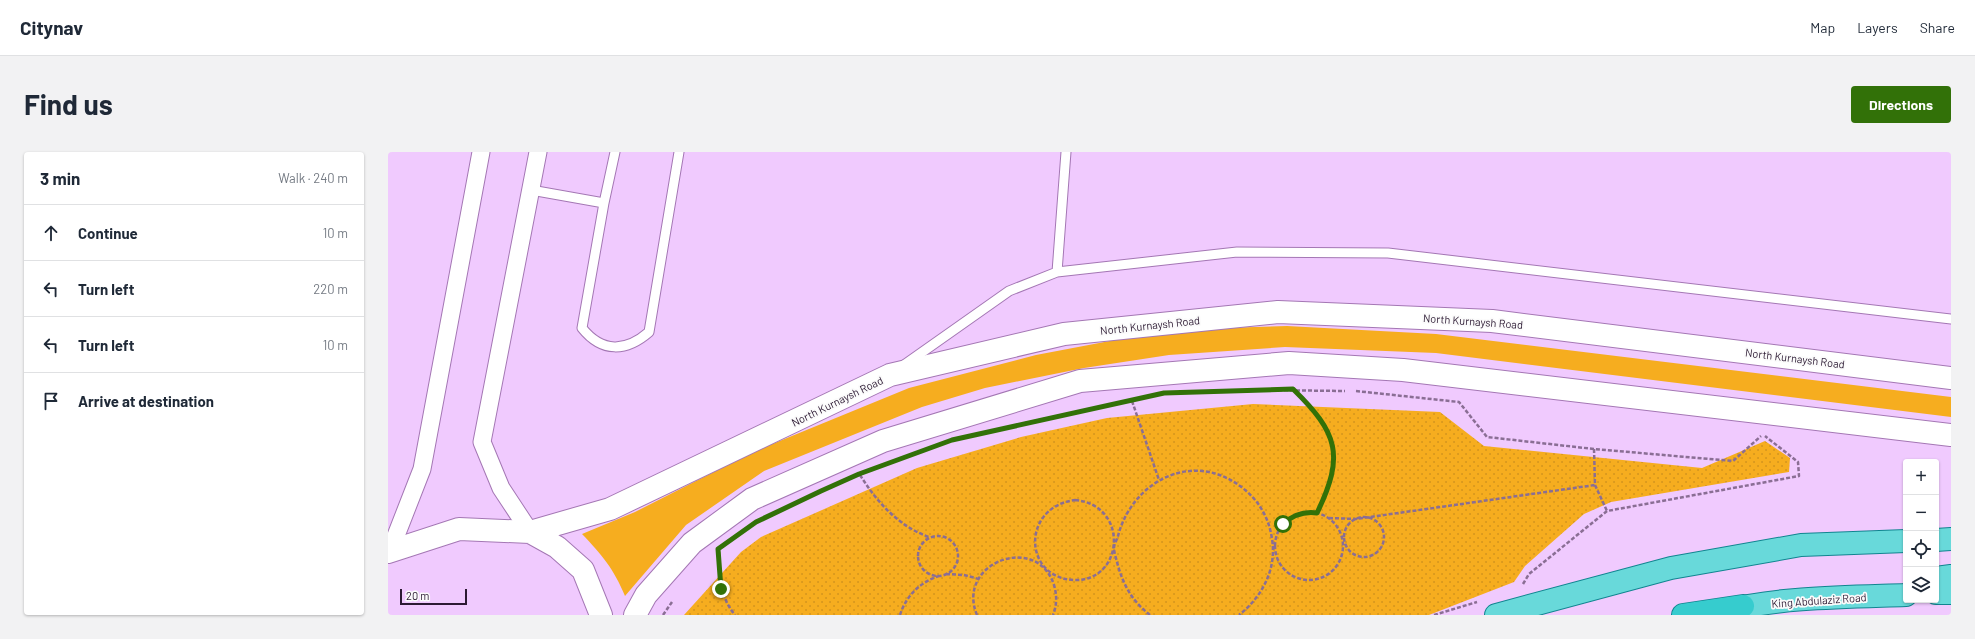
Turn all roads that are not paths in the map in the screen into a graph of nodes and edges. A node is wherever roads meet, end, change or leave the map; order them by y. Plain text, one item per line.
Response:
1 (481, 152) edge
2 (538, 152) edge
3 (615, 152) edge
4 (680, 152) edge
5 (1066, 152) edge
6 (531, 190) junction
7 (604, 203) junction
8 (1057, 272) junction
9 (1951, 319) edge
10 (890, 375) junction
11 (1951, 378) edge
12 (1951, 434) edge
13 (530, 532) junction
14 (1951, 539) edge
15 (1939, 540) edge
16 (1903, 541) edge
17 (389, 552) edge
18 (1951, 576) edge
19 (1939, 578) edge
20 (1903, 585) edge
21 (1951, 592) edge
22 (1939, 593) edge
23 (1903, 595) edge
24 (1830, 598) junction
25 (1743, 606) junction
26 (1490, 608) edge
27 (601, 615) edge
28 (635, 615) edge
29 (1683, 615) edge
30 (1709, 615) edge

1 - 17 street
2 - 6 street
3 - 7 lane
4 - 7 lane
5 - 8 lane
6 - 7 lane
6 - 13 street
8 - 9 lane
8 - 10 lane
10 - 11 main road, North Kurnaysh Road
10 - 13 main road, North Kurnaysh Road
12 - 28 main road
13 - 17 main road, North Kurnaysh Road
13 - 27 main road
14 - 15 main road
16 - 26 main road
18 - 19 main road
20 - 24 main road
21 - 22 main road
23 - 24 main road, King Abdulaziz Road
24 - 25 main road, King Abdulaziz Road
25 - 29 highway
25 - 30 main road, King Abdulaziz Road

